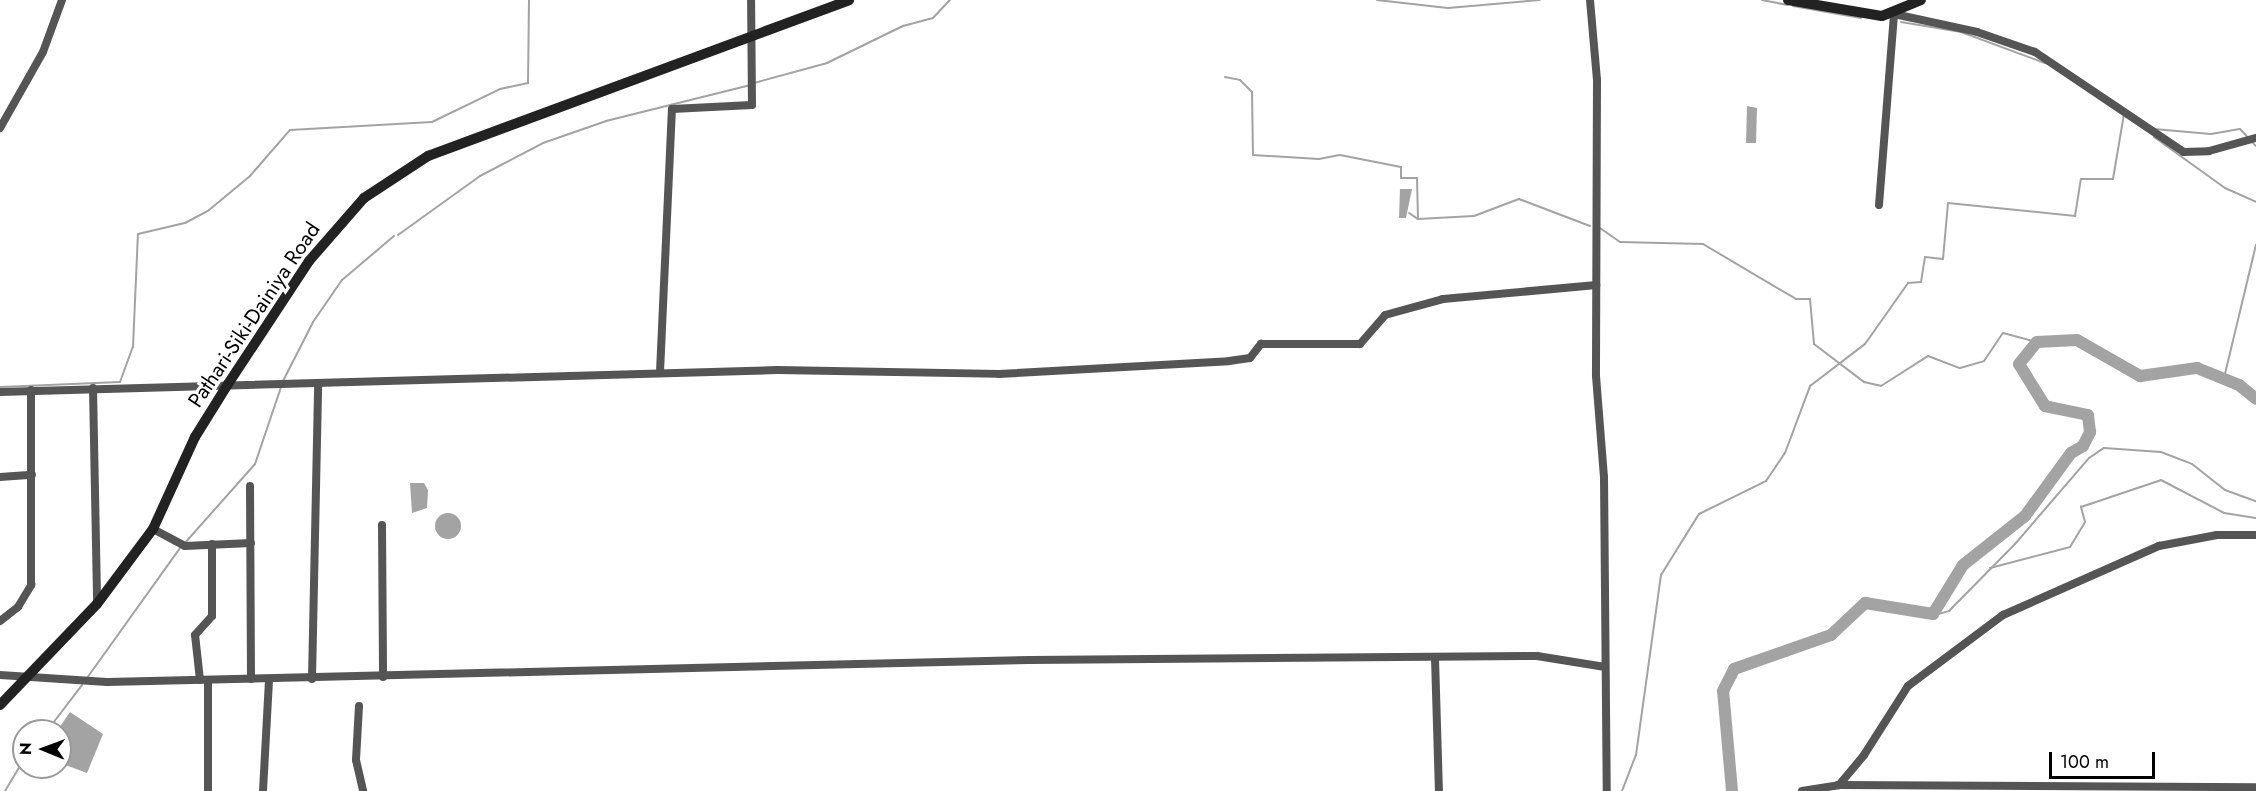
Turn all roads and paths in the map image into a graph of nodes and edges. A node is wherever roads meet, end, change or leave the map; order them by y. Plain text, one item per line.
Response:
1 (62, 0) edge
2 (751, 0) edge
3 (849, 0) edge
4 (1590, 0) edge
5 (1788, 0) edge
6 (1921, 0) edge
7 (1894, 14) junction
8 (751, 36) junction
9 (0, 128) edge
10 (2256, 138) edge
11 (1879, 205) dead end
12 (1596, 285) junction
13 (660, 372) junction
14 (318, 383) junction
15 (228, 384) junction
16 (93, 388) junction
17 (31, 390) junction
18 (0, 392) edge
19 (32, 476) junction
20 (0, 477) edge
21 (250, 486) dead end
22 (382, 525) dead end
23 (153, 529) junction
24 (2256, 535) edge
25 (251, 543) junction
26 (212, 544) junction
27 (97, 604) junction
28 (0, 621) edge
29 (1434, 658) junction
30 (1605, 667) junction
31 (0, 675) edge
32 (383, 677) junction
33 (268, 679) junction
34 (312, 679) junction
35 (204, 680) junction
36 (250, 680) junction
37 (22, 681) junction
38 (0, 705) edge
39 (359, 706) dead end
40 (2256, 787) edge
41 (1835, 788) edge
42 (208, 791) edge
43 (263, 791) edge
44 (363, 791) edge
45 (1439, 791) edge
46 (1607, 791) edge
47 (1802, 791) edge

1 - 9 street
2 - 8 street
3 - 8 main road, Pathari-Siki-Dainiya Road
4 - 12 street
5 - 7 main road
6 - 7 main road
7 - 10 street
7 - 11 street
8 - 13 street
8 - 15 main road, Pathari-Siki-Dainiya Road
12 - 13 street
12 - 30 street
13 - 14 street
14 - 15 street
14 - 34 street
15 - 16 street
15 - 23 main road, Pathari-Siki-Dainiya Road
16 - 17 street
16 - 27 street
17 - 18 street
17 - 19 street
19 - 20 street
19 - 28 street
21 - 25 street
22 - 32 street
23 - 26 street
23 - 27 main road, Pathari-Siki-Dainiya Road
24 - 41 street
25 - 26 street
25 - 36 street
26 - 35 street
27 - 37 main road, Pathari-Siki-Dainiya Road
29 - 30 street
29 - 32 street
29 - 45 street
30 - 46 street
31 - 37 street
32 - 34 street
33 - 34 street
33 - 36 street
33 - 43 street
35 - 36 street
35 - 37 street
35 - 42 street
37 - 38 main road, Pathari-Siki-Dainiya Road
39 - 44 street
40 - 41 street
41 - 47 street

